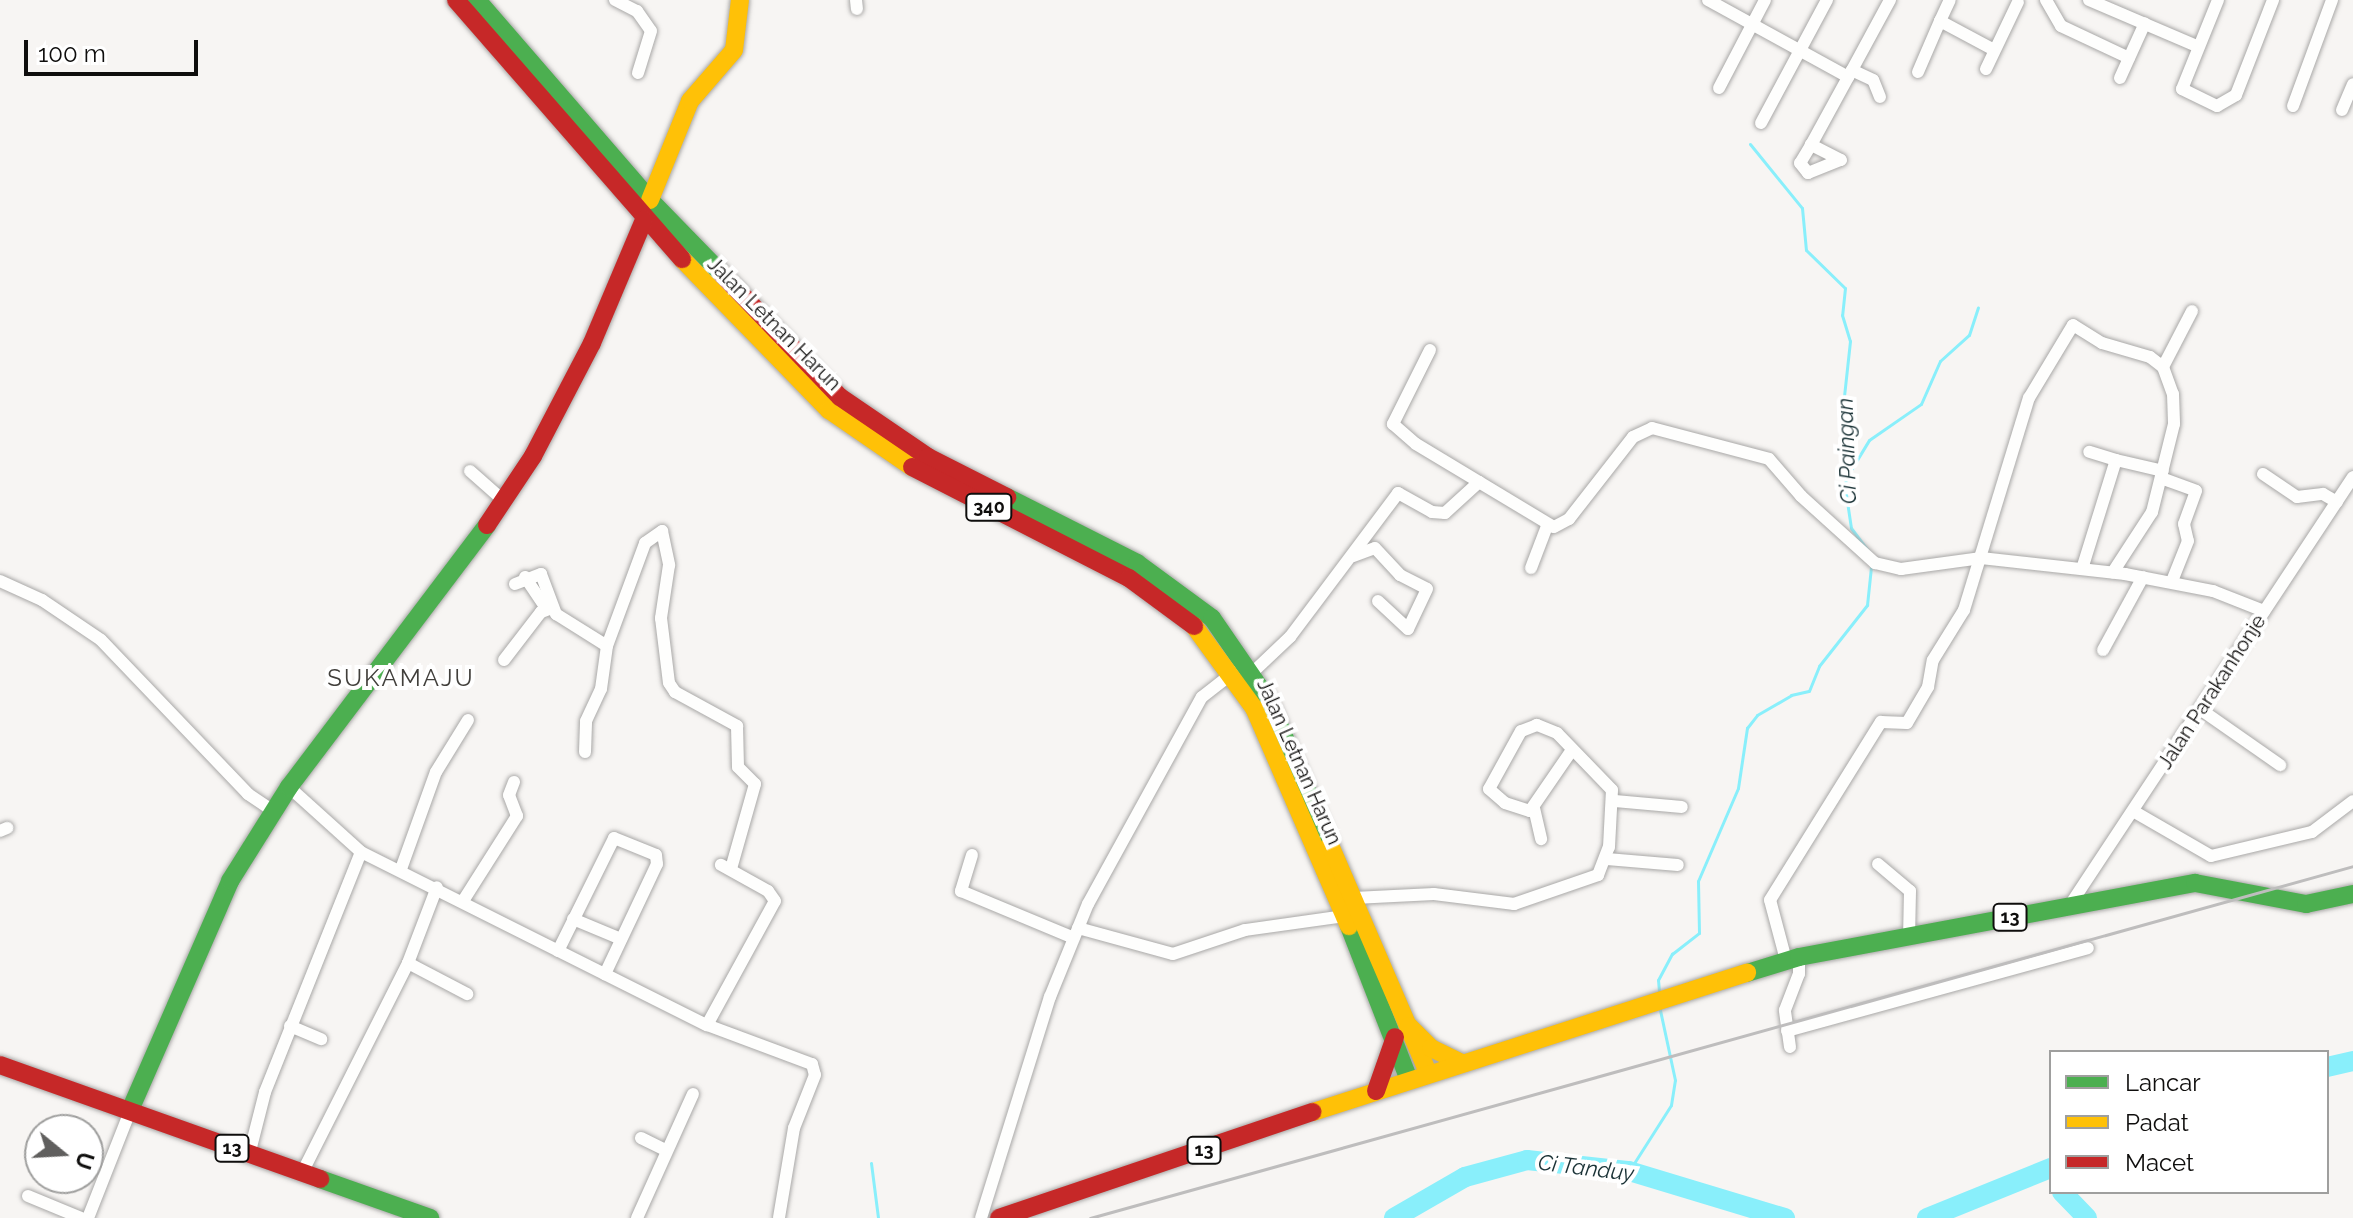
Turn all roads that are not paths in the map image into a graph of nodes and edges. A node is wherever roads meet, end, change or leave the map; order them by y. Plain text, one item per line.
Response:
1 (456, 0) edge
2 (477, 0) edge
3 (615, 0) edge
4 (740, 0) edge
5 (1708, 0) edge
6 (1765, 0) edge
7 (1827, 0) edge
8 (1890, 0) edge
9 (1950, 0) edge
10 (2046, 0) edge
11 (2089, 0) edge
12 (2218, 0) edge
13 (2273, 0) edge
14 (2332, 0) edge
15 (2017, 1) edge
16 (1940, 21) junction
17 (2145, 23) junction
18 (1751, 26) junction
19 (2197, 46) junction
20 (1994, 50) junction
21 (1799, 52) junction
22 (2129, 58) junction
23 (1986, 69) dead end
24 (1918, 72) dead end
25 (638, 73) dead end
26 (1850, 74) junction
27 (2120, 78) dead end
28 (2353, 84) edge
29 (1719, 88) dead end
30 (1880, 97) dead end
31 (2293, 106) dead end
32 (2342, 110) dead end
33 (1761, 123) dead end
34 (1811, 145) dead end
35 (650, 200) junction
36 (644, 220) junction
37 (2192, 311) dead end
38 (1430, 350) dead end
39 (2163, 367) junction
40 (824, 394) junction
41 (2089, 452) dead end
42 (2116, 460) junction
43 (470, 471) dead end
44 (2162, 474) junction
45 (2263, 474) dead end
46 (2353, 477) edge
47 (1479, 482) junction
48 (504, 501) junction
49 (2337, 502) junction
50 (1547, 526) junction
51 (1353, 556) junction
52 (1981, 558) junction
53 (1531, 568) dead end
54 (2082, 569) junction
55 (2113, 572) junction
56 (2143, 577) junction
57 (0, 581) edge
58 (520, 581) dead end
59 (2172, 581) junction
60 (1378, 601) dead end
61 (549, 608) junction
62 (2264, 611) junction
63 (607, 646) junction
64 (2103, 650) dead end
65 (504, 660) dead end
66 (1234, 672) junction
67 (1253, 672) junction
68 (2200, 709) junction
69 (468, 720) dead end
70 (1280, 747) junction
71 (1572, 750) junction
72 (585, 752) dead end
73 (2280, 765) dead end
74 (514, 782) dead end
75 (289, 787) junction
76 (1615, 801) junction
77 (2353, 801) edge
78 (1682, 807) dead end
79 (1534, 808) junction
80 (273, 811) junction
81 (2133, 811) junction
82 (1541, 839) dead end
83 (361, 852) junction
84 (972, 855) dead end
85 (1607, 859) junction
86 (1878, 864) dead end
87 (1678, 865) dead end
88 (401, 869) junction
89 (437, 887) junction
90 (2353, 894) edge
91 (1354, 898) junction
92 (463, 901) junction
93 (2070, 906) junction
94 (1344, 916) junction
95 (573, 919) junction
96 (1076, 933) junction
97 (1909, 937) junction
98 (621, 939) junction
99 (2088, 948) dead end
100 (558, 951) junction
101 (1792, 959) junction
102 (408, 963) junction
103 (605, 974) junction
104 (467, 994) dead end
105 (707, 1025) junction
106 (290, 1026) junction
107 (1402, 1031) junction
108 (1787, 1031) junction
109 (321, 1039) dead end
110 (1790, 1047) dead end
111 (1460, 1062) junction
112 (0, 1065) edge
113 (1428, 1073) junction
114 (1409, 1080) junction
115 (1376, 1091) junction
116 (693, 1094) dead end
117 (131, 1108) junction
118 (641, 1138) dead end
119 (666, 1150) junction
120 (249, 1155) junction
121 (303, 1171) junction
122 (28, 1196) dead end
123 (395, 1212) edge
124 (81, 1218) edge
125 (88, 1218) edge
126 (430, 1218) edge
127 (637, 1218) edge
128 (779, 1218) edge
129 (981, 1218) edge
130 (999, 1218) edge

1 - 36 main road, Jalan Letnan Harun / 340
2 - 35 main road, Jalan Letnan Harun / 340
3 - 25 street
4 - 35 main road
5 - 18 street
6 - 18 street
7 - 21 street
8 - 26 street
9 - 16 street
10 - 22 street
11 - 17 street
12 - 19 street
13 - 19 street
14 - 31 street
15 - 20 street
16 - 20 street
16 - 24 street
17 - 19 street
17 - 22 street
18 - 21 street
18 - 29 street
20 - 23 street
21 - 26 street
21 - 33 street
22 - 27 street
26 - 30 street
26 - 34 street
28 - 32 street
35 - 40 main road, Jalan Letnan Harun / 340
36 - 40 main road, Jalan Letnan Harun / 340
36 - 48 main road
37 - 39 street
38 - 47 street
39 - 44 street
39 - 52 street
40 - 66 main road, Jalan Letnan Harun / 340
40 - 67 main road, Jalan Letnan Harun / 340
41 - 42 street
42 - 44 street
42 - 54 street
43 - 48 street
44 - 55 street
44 - 59 street
45 - 49 street
46 - 49 street, Jalan Parakanhonje
47 - 50 street
47 - 51 street
48 - 75 main road
49 - 62 street, Jalan Parakanhonje
50 - 52 street
50 - 53 street
51 - 60 street
51 - 67 street
52 - 54 street
52 - 101 street
54 - 55 street
55 - 56 street
56 - 59 street
56 - 64 street
57 - 80 street
58 - 61 street
59 - 62 street
61 - 63 street
61 - 65 street
62 - 68 street, Jalan Parakanhonje
63 - 72 street
63 - 105 street
66 - 70 main road, Jalan Letnan Harun / 340
66 - 96 street
67 - 70 main road, Jalan Letnan Harun / 340
68 - 73 street
68 - 81 street, Jalan Parakanhonje
69 - 88 street
70 - 91 main road, Jalan Letnan Harun / 340
70 - 94 main road, Jalan Letnan Harun / 340
71 - 76 street
71 - 79 street
71 - 79 street
74 - 92 street
75 - 80 main road
75 - 83 street
76 - 78 street
76 - 85 street
77 - 81 street
79 - 82 street
80 - 117 main road
81 - 93 street, Jalan Parakanhonje
83 - 88 street
83 - 106 street
84 - 96 street
85 - 87 street
85 - 91 street
86 - 97 street
88 - 89 street
89 - 92 street
89 - 102 street
90 - 93 main road, 13
91 - 107 main road, Jalan Letnan Harun / 340
92 - 100 street
93 - 97 main road, 13
94 - 96 street
94 - 107 main road, Jalan Letnan Harun / 340
95 - 98 street
95 - 98 street
95 - 100 street
96 - 129 street
97 - 101 main road, 13
98 - 103 street
99 - 108 street
100 - 103 street
101 - 108 street
101 - 111 main road, 13
102 - 104 street
102 - 121 street
103 - 105 street
105 - 128 street
106 - 109 street
106 - 120 street
107 - 111 main road
107 - 113 main road, Jalan Letnan Harun / 340
107 - 114 main road, Jalan Letnan Harun / 340
107 - 115 main road
108 - 110 street
111 - 113 main road, 13
112 - 117 main road, 13
113 - 114 main road, 13
114 - 115 main road, 13
115 - 130 main road, 13
116 - 119 street
117 - 120 main road, 13
117 - 125 street
118 - 119 street
119 - 127 street
120 - 121 main road, 13
121 - 123 main road, 13
122 - 124 street
123 - 126 main road, 13

